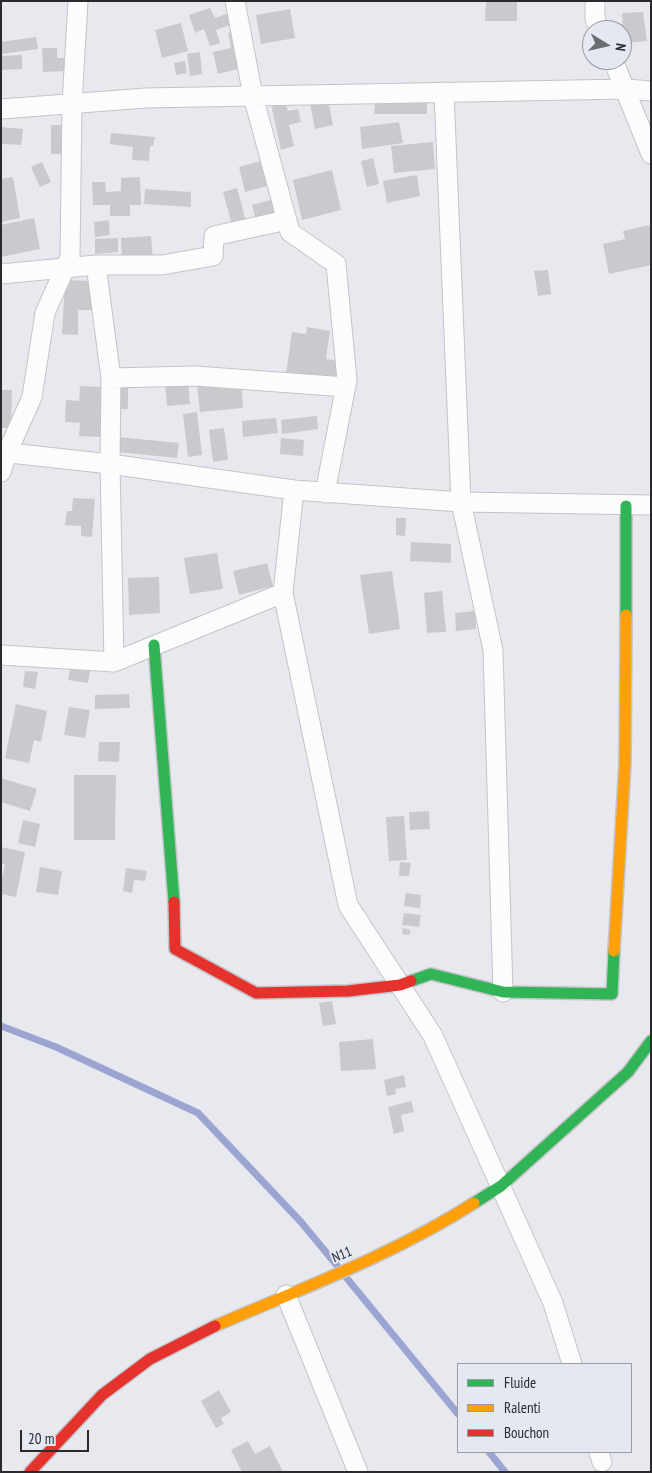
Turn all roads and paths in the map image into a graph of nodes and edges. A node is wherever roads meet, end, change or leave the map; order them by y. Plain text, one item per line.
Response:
1 (78, 1) edge
2 (235, 1) edge
3 (596, 1) edge
4 (595, 20) edge
5 (617, 70) edge
6 (626, 89) junction
7 (651, 90) edge
8 (444, 92) junction
9 (253, 96) junction
10 (72, 104) junction
11 (1, 109) edge
12 (651, 154) edge
13 (287, 220) junction
14 (96, 265) junction
15 (65, 269) junction
16 (1, 274) edge
17 (111, 378) junction
18 (346, 386) junction
19 (4, 452) edge
20 (110, 464) junction
21 (1, 472) edge
22 (294, 490) junction
23 (325, 492) junction
24 (461, 502) junction
25 (651, 505) edge
26 (626, 506) junction
27 (283, 593) junction
28 (154, 645) junction
29 (1, 655) edge
30 (114, 662) junction
31 (400, 984) junction
32 (503, 992) junction
33 (651, 1041) edge
34 (501, 1186) junction
35 (286, 1295) junction
36 (572, 1363) edge
37 (30, 1472) edge
38 (358, 1472) edge

1 - 10 street
2 - 9 street
3 - 4 street
5 - 6 street
6 - 7 street
6 - 8 street
6 - 12 street
8 - 9 street
8 - 24 street
9 - 10 street
9 - 13 street
10 - 11 street
10 - 15 street
13 - 14 street
13 - 18 street
14 - 15 street
14 - 17 street
15 - 16 street
15 - 19 street
17 - 18 street
17 - 20 street
18 - 23 street
19 - 20 street
19 - 21 street
20 - 22 street
20 - 30 street
22 - 23 street
22 - 27 street
23 - 24 street
24 - 26 street
24 - 32 street
25 - 26 street
26 - 32 street
27 - 28 street
27 - 31 street
28 - 30 street
28 - 31 street
29 - 30 street
31 - 32 street
31 - 34 street
33 - 34 street, N11
34 - 35 street, N11
34 - 36 street
35 - 37 street, N11
35 - 38 street

